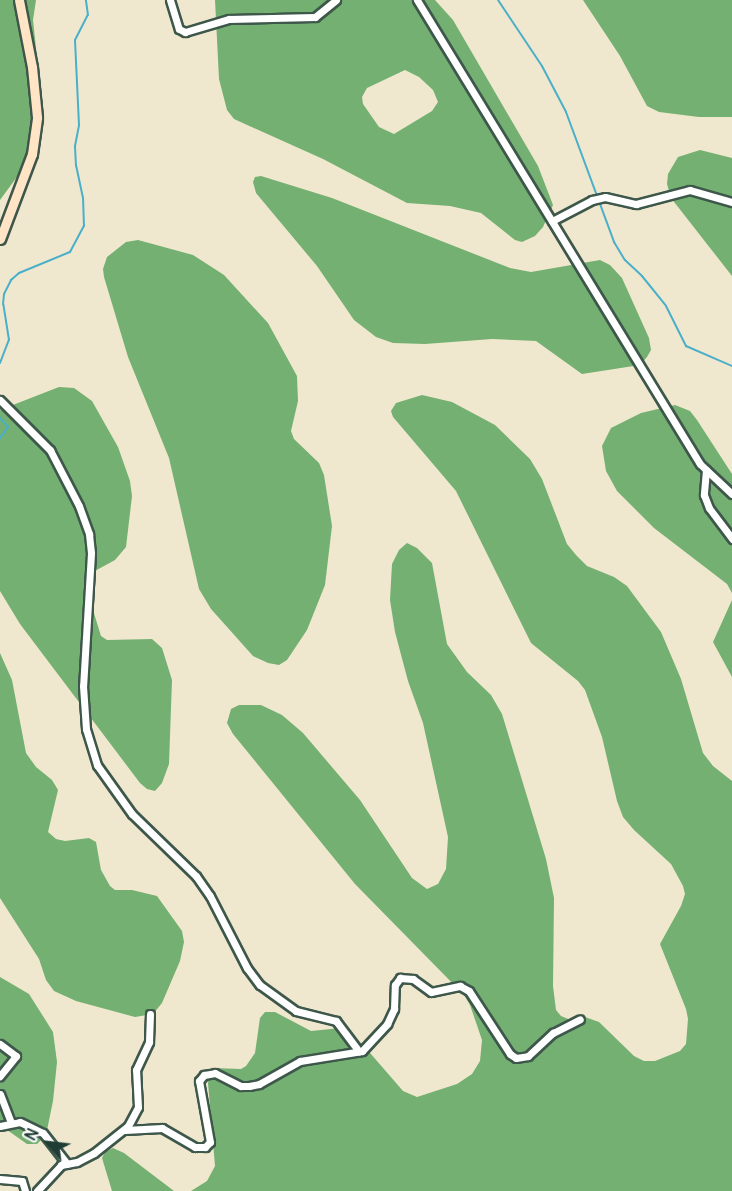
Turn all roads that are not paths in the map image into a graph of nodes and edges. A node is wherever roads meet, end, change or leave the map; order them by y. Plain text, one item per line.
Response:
1 (19, 0) edge
2 (170, 0) edge
3 (336, 0) edge
4 (417, 1) edge
5 (732, 202) edge
6 (552, 221) junction
7 (0, 239) edge
8 (0, 400) edge
9 (705, 470) junction
10 (732, 494) edge
11 (732, 539) edge
12 (150, 1014) dead end
13 (580, 1018) dead end
14 (0, 1044) edge
15 (359, 1051) junction
16 (0, 1076) edge
17 (0, 1094) edge
18 (11, 1123) junction
19 (0, 1126) edge
20 (125, 1130) junction
21 (67, 1164) junction
22 (0, 1179) edge
23 (24, 1191) edge
24 (37, 1191) edge

1 - 7 main road
2 - 3 street
4 - 6 street
5 - 6 street
6 - 9 street
8 - 15 street
9 - 10 street
9 - 11 street
12 - 20 street
13 - 15 street
14 - 16 street
15 - 20 street
17 - 18 street
18 - 19 street
18 - 21 street
20 - 21 street
21 - 24 street
22 - 23 street

